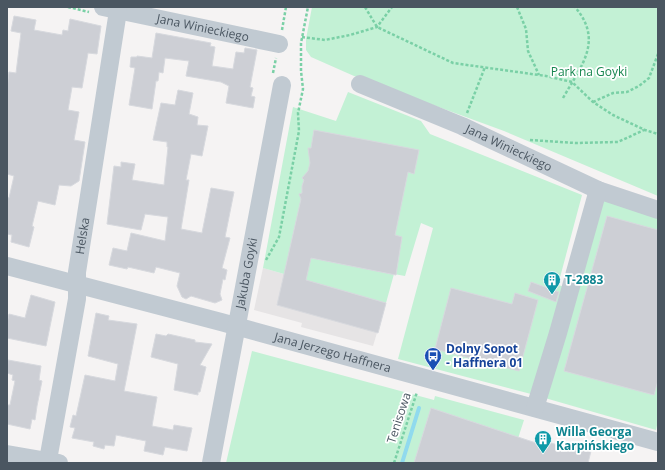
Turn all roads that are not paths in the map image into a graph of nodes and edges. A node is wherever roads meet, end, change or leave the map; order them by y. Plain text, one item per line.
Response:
1 (111, 9) edge
2 (280, 37) road end
3 (360, 84) dead end
4 (282, 85) dead end
5 (598, 190) junction
6 (658, 210) edge
7 (7, 266) edge
8 (77, 286) junction
9 (238, 326) junction
10 (535, 408) junction
11 (658, 441) edge
12 (7, 454) edge
13 (54, 462) edge
14 (211, 463) edge

1 - 2 street, Jana Winieckiego
1 - 8 street, Helska
3 - 5 street, Jana Winieckiego
4 - 9 street, Jakuba Goyki
5 - 6 street, Jana Winieckiego
5 - 10 street
7 - 8 street, Jana Jerzego Haffnera
8 - 9 street, Jana Jerzego Haffnera
8 - 13 street, Helska
9 - 10 street, Jana Jerzego Haffnera
9 - 14 street, Jakuba Goyki
10 - 11 street, Jana Jerzego Haffnera
12 - 13 street

